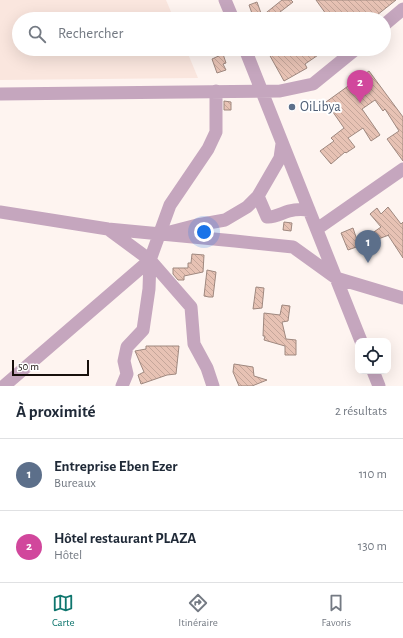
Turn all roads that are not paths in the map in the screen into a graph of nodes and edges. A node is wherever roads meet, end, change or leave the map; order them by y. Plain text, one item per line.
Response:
1 (225, 0) edge
2 (403, 9) edge
3 (230, 12) edge
4 (391, 19) edge
5 (248, 56) edge
6 (347, 56) edge
7 (216, 91) junction
8 (261, 91) junction
9 (0, 94) edge
10 (282, 143) junction
11 (403, 169) edge
12 (258, 196) junction
13 (309, 210) junction
14 (0, 212) edge
15 (317, 229) junction
16 (108, 230) junction
17 (160, 234) junction
18 (150, 260) junction
19 (336, 278) junction
20 (403, 298) edge
21 (360, 338) edge
22 (374, 374) edge
23 (4, 386) edge
24 (122, 386) edge
25 (213, 386) edge
26 (379, 386) edge

1 - 3 street
2 - 4 street
5 - 8 street
6 - 8 street
7 - 8 street
7 - 9 street
7 - 17 street
8 - 10 street
10 - 12 street
10 - 13 street
11 - 15 street
12 - 13 street
12 - 17 street
13 - 15 street
14 - 16 street
15 - 19 street
16 - 17 street
16 - 18 street
17 - 18 street
17 - 19 street
18 - 23 street
18 - 24 street
18 - 25 street
19 - 20 street
19 - 21 street
22 - 26 street

